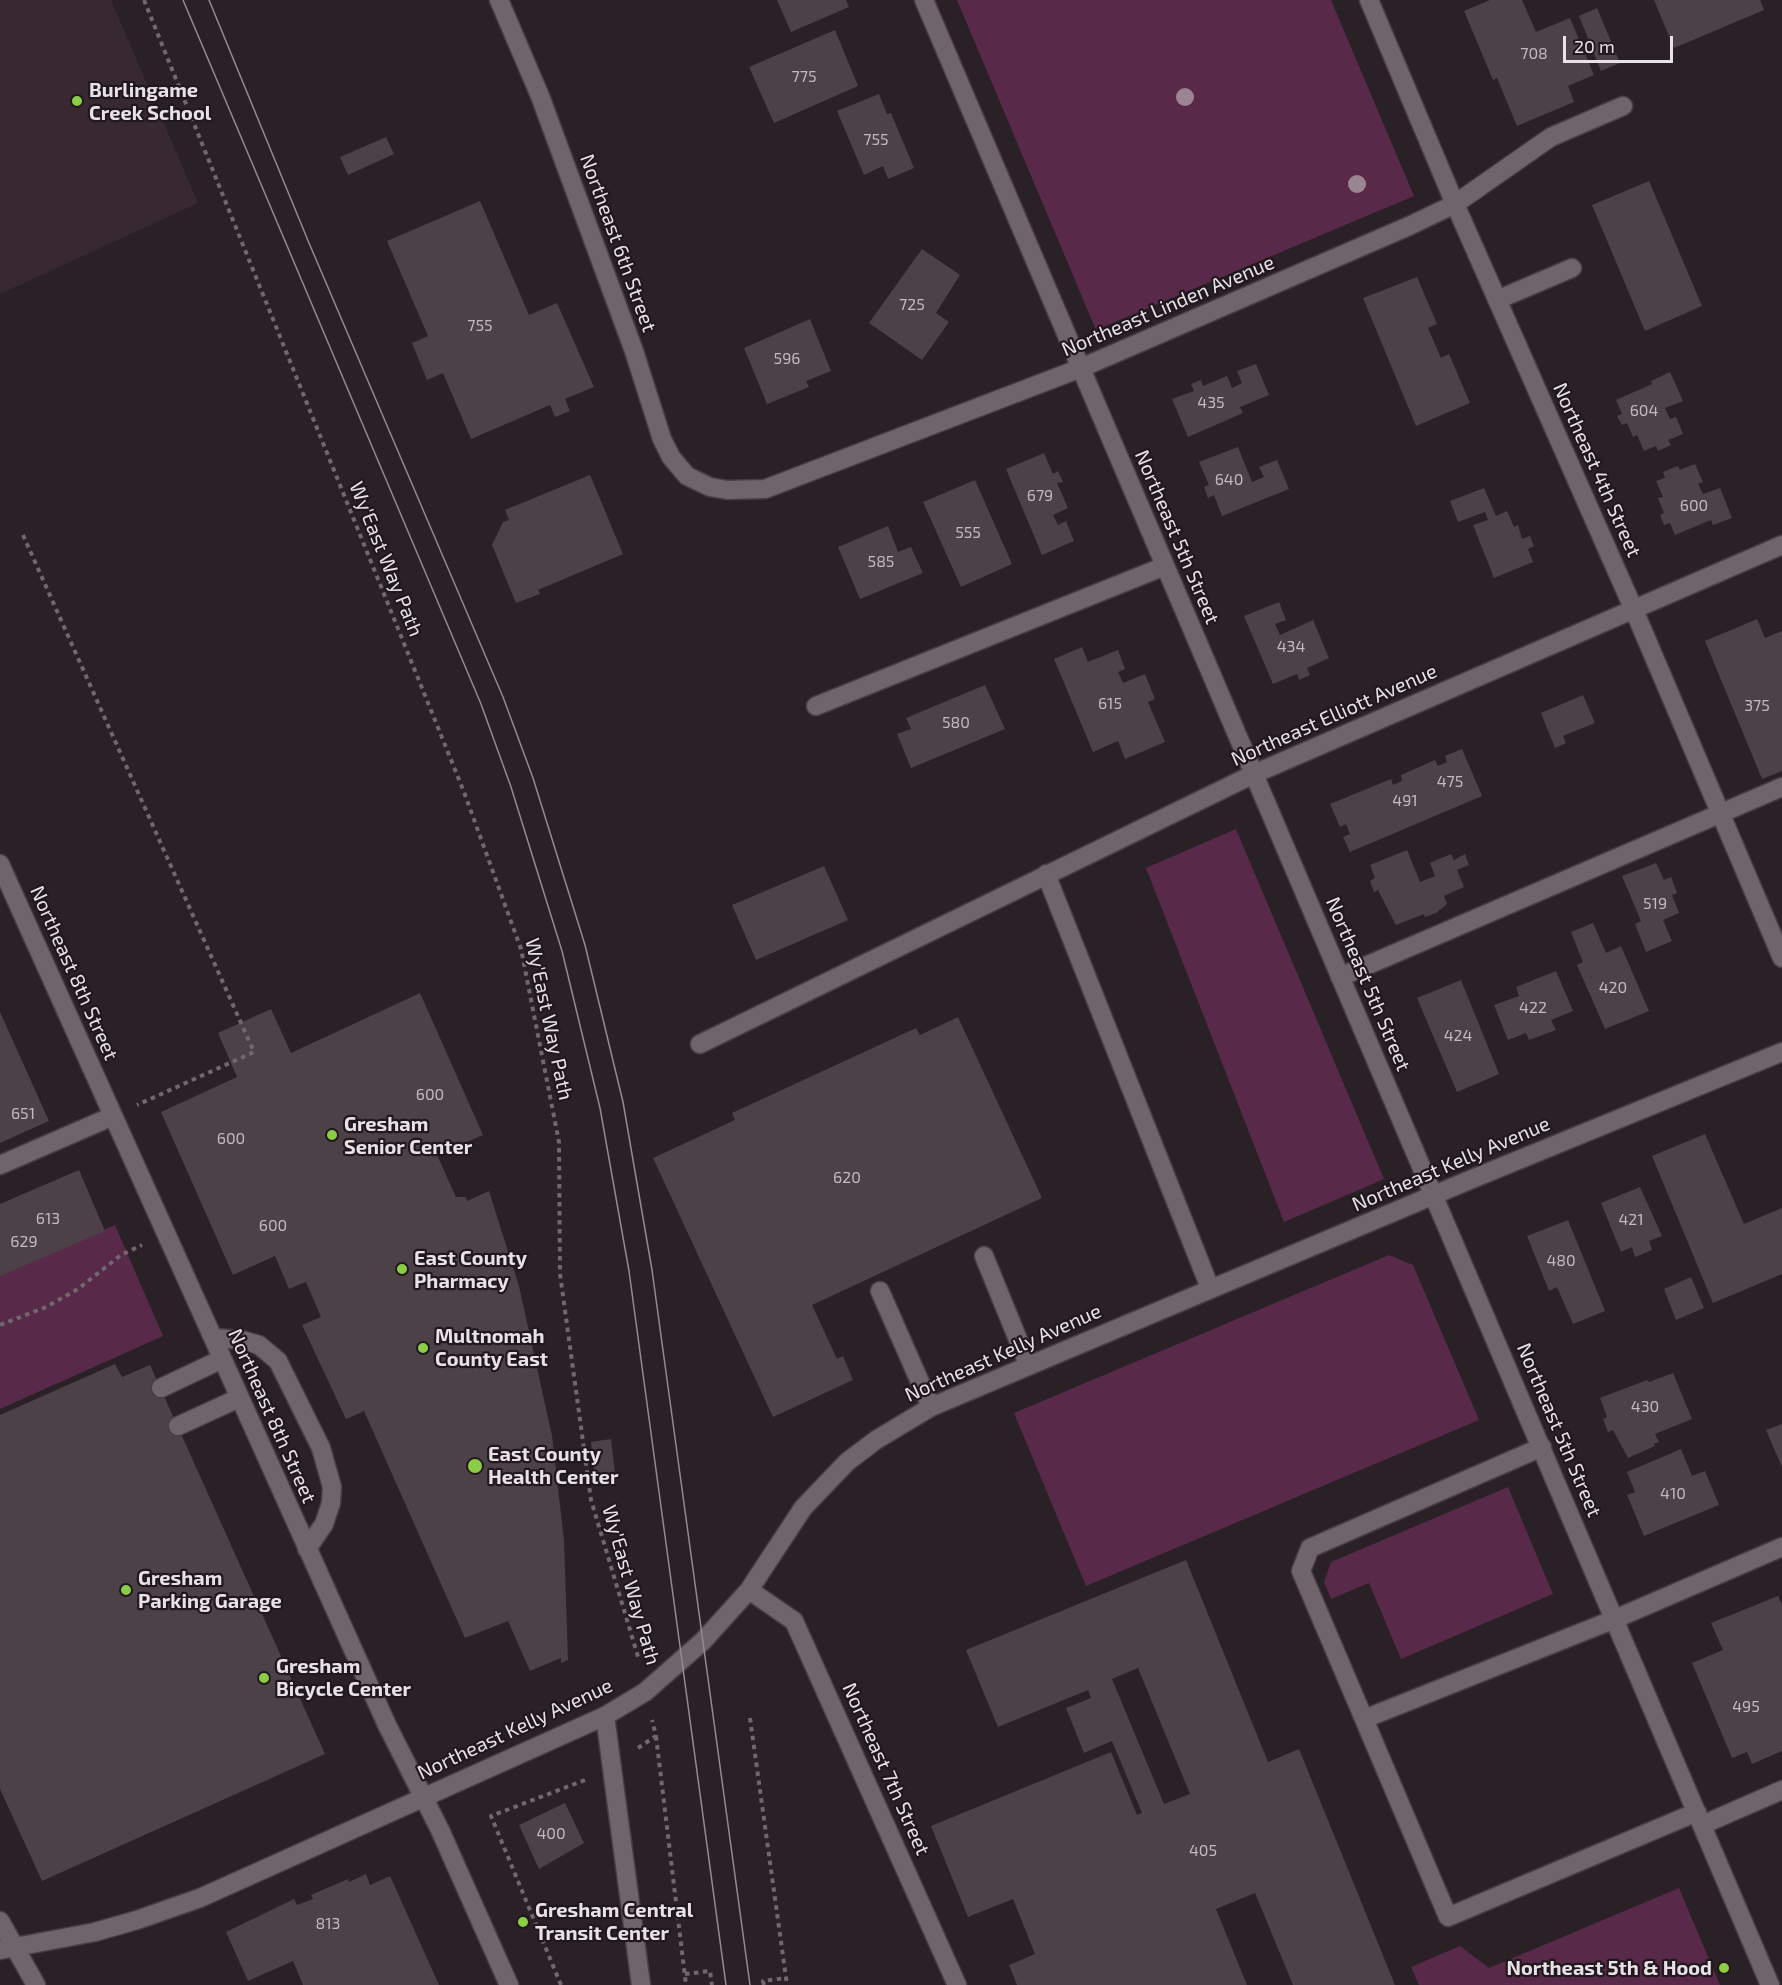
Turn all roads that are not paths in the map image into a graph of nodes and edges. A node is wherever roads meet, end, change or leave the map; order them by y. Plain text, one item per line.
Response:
1 (499, 0) edge
2 (924, 0) edge
3 (1369, 0) edge
4 (1623, 106) dead end
5 (1455, 204) junction
6 (1572, 268) dead end
7 (1497, 300) junction
8 (1081, 368) junction
9 (710, 487) joint
10 (1782, 545) edge
11 (1165, 566) junction
12 (1634, 610) junction
13 (816, 706) dead end
14 (1254, 774) junction
15 (1782, 787) edge
16 (1720, 814) junction
17 (0, 864) edge
18 (1046, 874) junction
19 (1782, 958) edge
20 (1340, 977) junction
21 (700, 1044) dead end
22 (1782, 1052) edge
23 (113, 1116) junction
24 (0, 1165) edge
25 (1434, 1195) junction
26 (984, 1256) dead end
27 (1210, 1288) junction
28 (880, 1292) dead end
29 (213, 1338) junction
30 (222, 1359) junction
31 (1028, 1364) junction
32 (161, 1388) dead end
33 (239, 1398) junction
34 (931, 1407) junction
35 (178, 1426) dead end
36 (1542, 1447) junction
37 (1782, 1547) edge
38 (307, 1549) junction
39 (749, 1590) junction
40 (1615, 1619) junction
41 (605, 1716) junction
42 (1364, 1719) junction
43 (1782, 1790) edge
44 (423, 1796) junction
45 (1700, 1818) junction
46 (0, 1921) edge
47 (7, 1949) edge
48 (36, 1985) edge
49 (509, 1985) edge
50 (641, 1985) edge
51 (957, 1985) edge
52 (1770, 1985) edge

1 - 9 street, Northeast 6th Street
2 - 8 street, Northeast 5th Street
3 - 5 street, Northeast 4th Street
4 - 5 street, Northeast Linden Avenue
5 - 7 street, Northeast 4th Street
5 - 8 street, Northeast Linden Avenue
6 - 7 street
7 - 12 street, Northeast 4th Street
8 - 9 street, Northeast Linden Avenue
8 - 11 street, Northeast 5th Street
10 - 12 street, Northeast Elliott Avenue
11 - 13 street
11 - 14 street, Northeast 5th Street
12 - 14 street, Northeast Elliott Avenue
12 - 16 street, Northeast 4th Street
14 - 18 street, Northeast Elliott Avenue
14 - 20 street, Northeast 5th Street
15 - 16 street
16 - 19 street, Northeast 4th Street
16 - 20 street
17 - 23 street, Northeast 8th Street
18 - 21 street, Northeast Elliott Avenue
18 - 27 street
20 - 25 street, Northeast 5th Street
22 - 25 street, Northeast Kelly Avenue
23 - 24 street
23 - 29 street, Northeast 8th Street
25 - 27 street, Northeast Kelly Avenue
25 - 36 street, Northeast 5th Street
26 - 31 street
27 - 31 street, Northeast Kelly Avenue
28 - 34 street
29 - 30 street, Northeast 8th Street
29 - 38 street
30 - 32 street
30 - 33 street, Northeast 8th Street
31 - 34 street, Northeast Kelly Avenue
33 - 35 street
33 - 38 street, Northeast 8th Street
34 - 39 street, Northeast Kelly Avenue
36 - 40 street, Northeast 5th Street
36 - 42 street
37 - 40 street
38 - 44 street, Northeast 8th Street
39 - 41 street, Northeast Kelly Avenue
39 - 51 street, Northeast 7th Street
40 - 42 street
40 - 45 street, Northeast 5th Street
41 - 44 street, Northeast Kelly Avenue
41 - 50 street
42 - 45 street
43 - 45 street
44 - 47 street, Northeast Kelly Avenue
44 - 49 street, Northeast 8th Street
45 - 52 street, Northeast 5th Street
46 - 47 street
47 - 48 street

